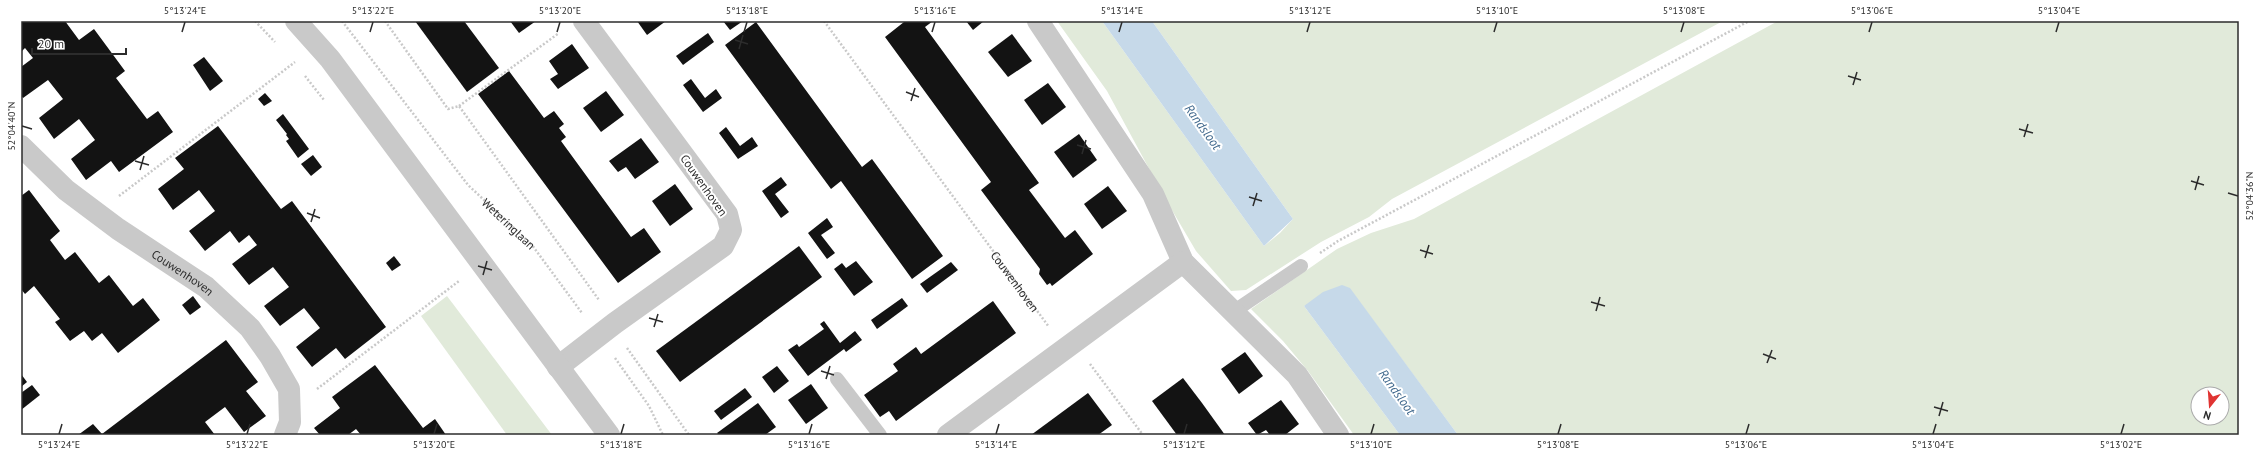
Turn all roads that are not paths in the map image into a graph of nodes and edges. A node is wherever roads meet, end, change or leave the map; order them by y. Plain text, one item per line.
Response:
1 (296, 21) edge
2 (584, 21) edge
3 (1038, 21) edge
4 (21, 146) edge
5 (1183, 262) junction
6 (1301, 266) road end
7 (1232, 312) junction
8 (558, 367) junction
9 (837, 379) dead end
10 (285, 435) edge
11 (609, 435) edge
12 (880, 435) edge
13 (948, 435) edge
14 (1338, 435) edge

1 - 8 street
2 - 8 street, Couwenhoven
3 - 5 street
4 - 10 street, Couwenhoven
5 - 7 street
5 - 13 street
6 - 7 lane
7 - 14 street
8 - 11 street
9 - 12 lane

